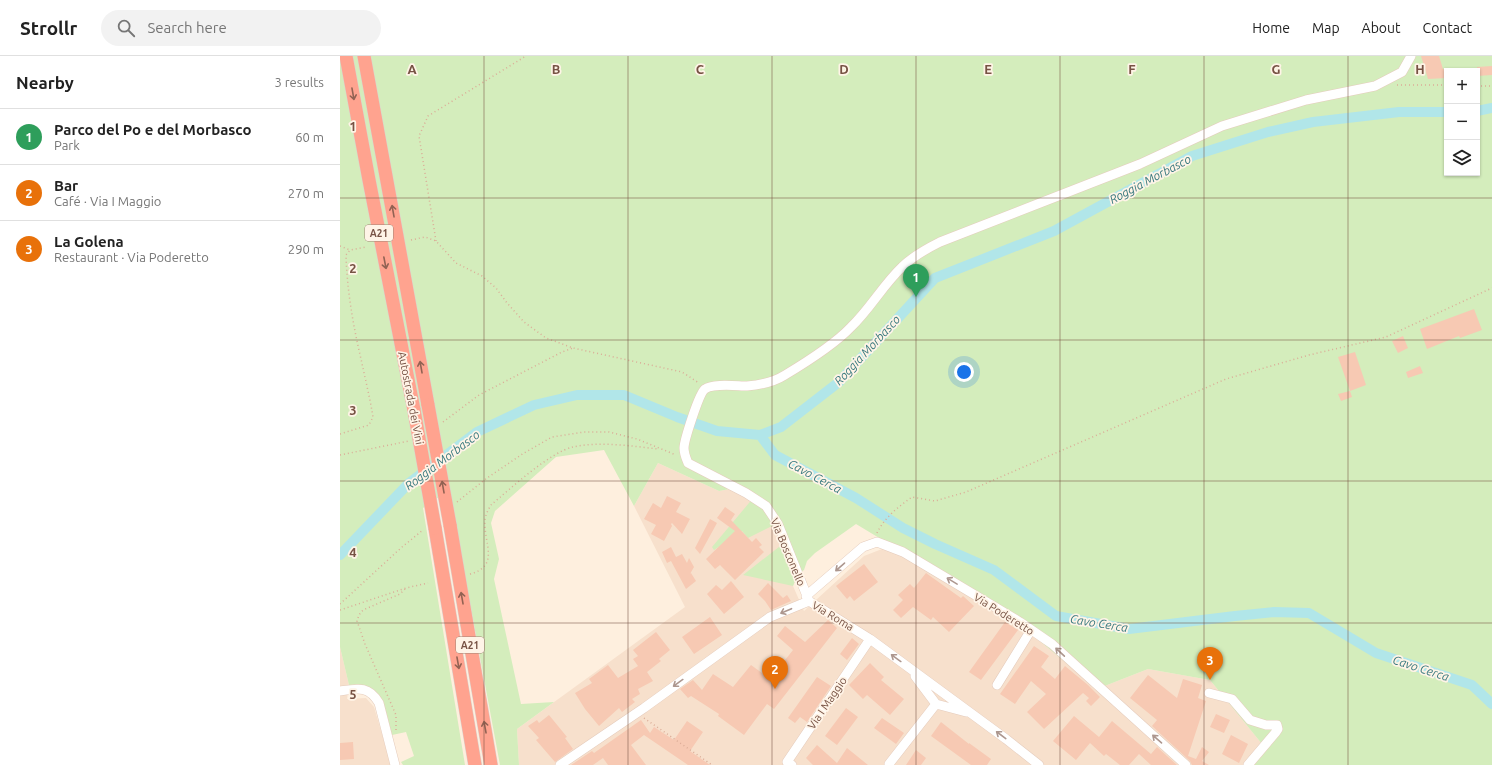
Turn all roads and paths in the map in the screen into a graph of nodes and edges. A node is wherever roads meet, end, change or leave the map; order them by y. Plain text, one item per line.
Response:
1 (346, 56) edge
2 (364, 56) edge
3 (526, 56) edge
4 (1412, 56) edge
5 (1375, 86) junction
6 (1444, 86) edge
7 (1480, 86) edge
8 (1492, 86) edge
9 (411, 240) dead end
10 (436, 241) junction
11 (340, 246) edge
12 (366, 248) dead end
13 (350, 250) junction
14 (1492, 288) edge
15 (573, 348) junction
16 (705, 389) junction
17 (439, 425) dead end
18 (340, 434) edge
19 (413, 439) dead end
20 (660, 449) junction
21 (340, 454) edge
22 (684, 454) junction
23 (457, 503) dead end
24 (881, 524) dead end
25 (431, 528) junction
26 (467, 575) dead end
27 (428, 583) dead end
28 (406, 588) junction
29 (808, 599) junction
30 (340, 604) edge
31 (340, 610) edge
32 (1031, 630) junction
33 (870, 639) junction
34 (909, 668) junction
35 (998, 685) dead end
36 (340, 691) edge
37 (1209, 693) dead end
38 (936, 704) junction
39 (644, 708) junction
40 (971, 713) junction
41 (396, 737) dead end
42 (1032, 763) edge
43 (889, 764) dead end
44 (395, 765) edge
45 (475, 765) edge
46 (491, 765) edge
47 (560, 765) edge
48 (712, 765) edge
49 (792, 765) edge
50 (1186, 765) edge
51 (1248, 765) edge

1 -> 25 highway, Autostrada dei Vini / A21, bridge
46 -> 2 highway, Autostrada dei Vini / A21, bridge
3 - 10 path
4 - 5 street
5 - 6 path
5 - 16 street
7 - 8 path
9 - 10 path
10 - 15 path
11 - 13 path
12 - 13 path
13 - 18 path
14 - 24 path
15 - 16 path
15 - 17 path
16 - 22 street
19 - 21 path
20 - 22 path
20 - 23 path
20 - 26 path
22 - 29 street, Via Bosconello
25 - 30 path
25 -> 45 highway, Autostrada dei Vini / A21
27 - 28 path
28 - 31 path
28 - 41 path
32 -> 29 street, Via Poderetto
29 - 33 street, Via Roma
29 -> 39 street, Via Roma
32 - 35 street
50 -> 32 street, Via Poderetto
34 -> 33 street, Via Roma
33 - 49 street, Via I Maggio
34 - 38 street
34 - 40 street, Via Roma
36 - 44 street
37 - 51 street
38 - 40 street
38 - 43 street
39 - 47 street, Via Roma
39 - 48 path
42 -> 40 street, Via Roma

